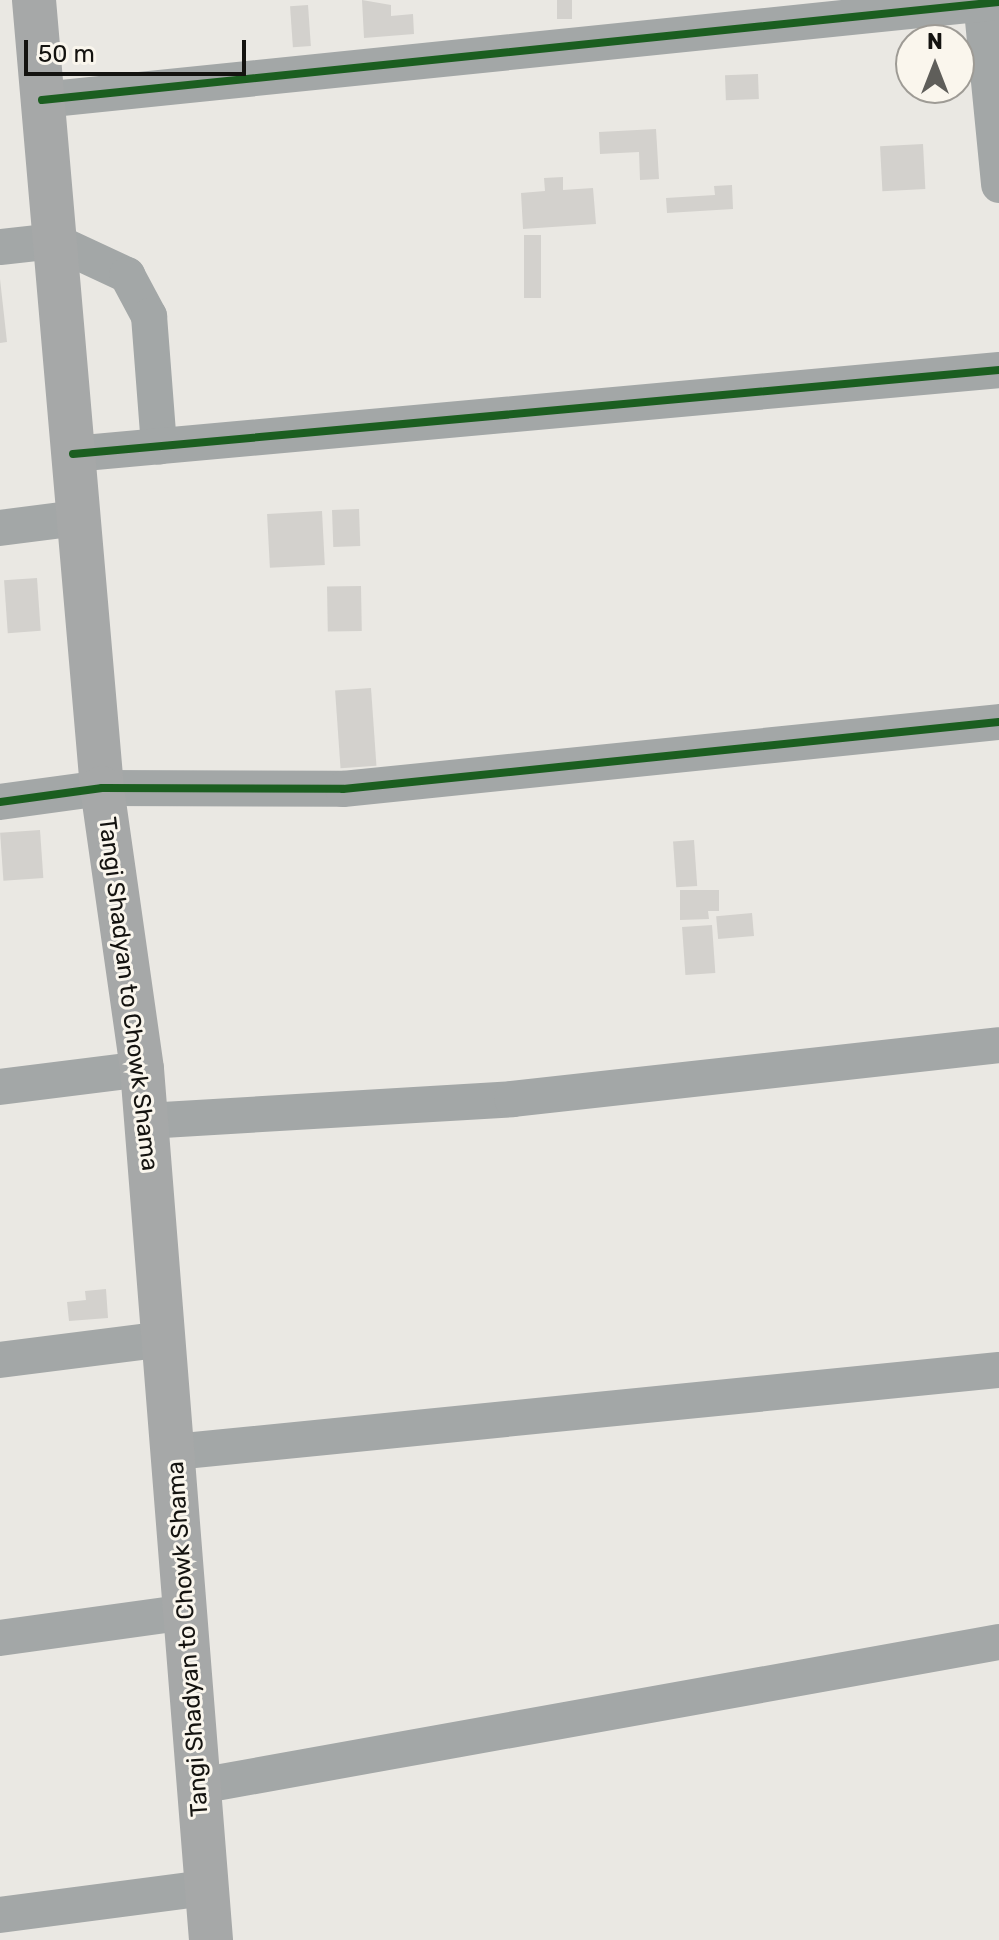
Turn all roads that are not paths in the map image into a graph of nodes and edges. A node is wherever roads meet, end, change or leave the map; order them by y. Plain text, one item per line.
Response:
1 (34, 0) edge
2 (987, 2) edge
3 (42, 100) junction
4 (999, 185) edge
5 (54, 241) junction
6 (0, 247) edge
7 (999, 370) edge
8 (159, 447) junction
9 (73, 454) junction
10 (78, 518) junction
11 (0, 528) edge
12 (999, 722) edge
13 (102, 788) junction
14 (0, 802) edge
15 (999, 1045) edge
16 (142, 1069) junction
17 (0, 1087) edge
18 (146, 1121) junction
19 (164, 1339) junction
20 (0, 1360) edge
21 (999, 1370) edge
22 (174, 1452) junction
23 (187, 1612) junction
24 (0, 1638) edge
25 (999, 1642) edge
26 (199, 1786) junction
27 (206, 1888) junction
28 (0, 1915) edge
29 (211, 1940) edge

1 - 3 main road, Tangi Shadyan to Chowk Shama
2 - 3 street
2 - 4 street
3 - 5 main road, Tangi Shadyan to Chowk Shama
5 - 6 street
5 - 8 street
5 - 9 main road, Tangi Shadyan to Chowk Shama
7 - 8 street
8 - 9 street
9 - 10 main road, Tangi Shadyan to Chowk Shama
10 - 11 street
10 - 13 main road, Tangi Shadyan to Chowk Shama
12 - 13 street
13 - 14 street
13 - 16 main road, Tangi Shadyan to Chowk Shama
15 - 18 street
16 - 17 street
16 - 18 main road, Tangi Shadyan to Chowk Shama
18 - 19 main road, Tangi Shadyan to Chowk Shama
19 - 20 street
19 - 22 main road, Tangi Shadyan to Chowk Shama
21 - 22 street
22 - 23 main road, Tangi Shadyan to Chowk Shama
23 - 24 street
23 - 26 main road, Tangi Shadyan to Chowk Shama
25 - 26 street
26 - 27 main road, Tangi Shadyan to Chowk Shama
27 - 28 street
27 - 29 main road, Tangi Shadyan to Chowk Shama

